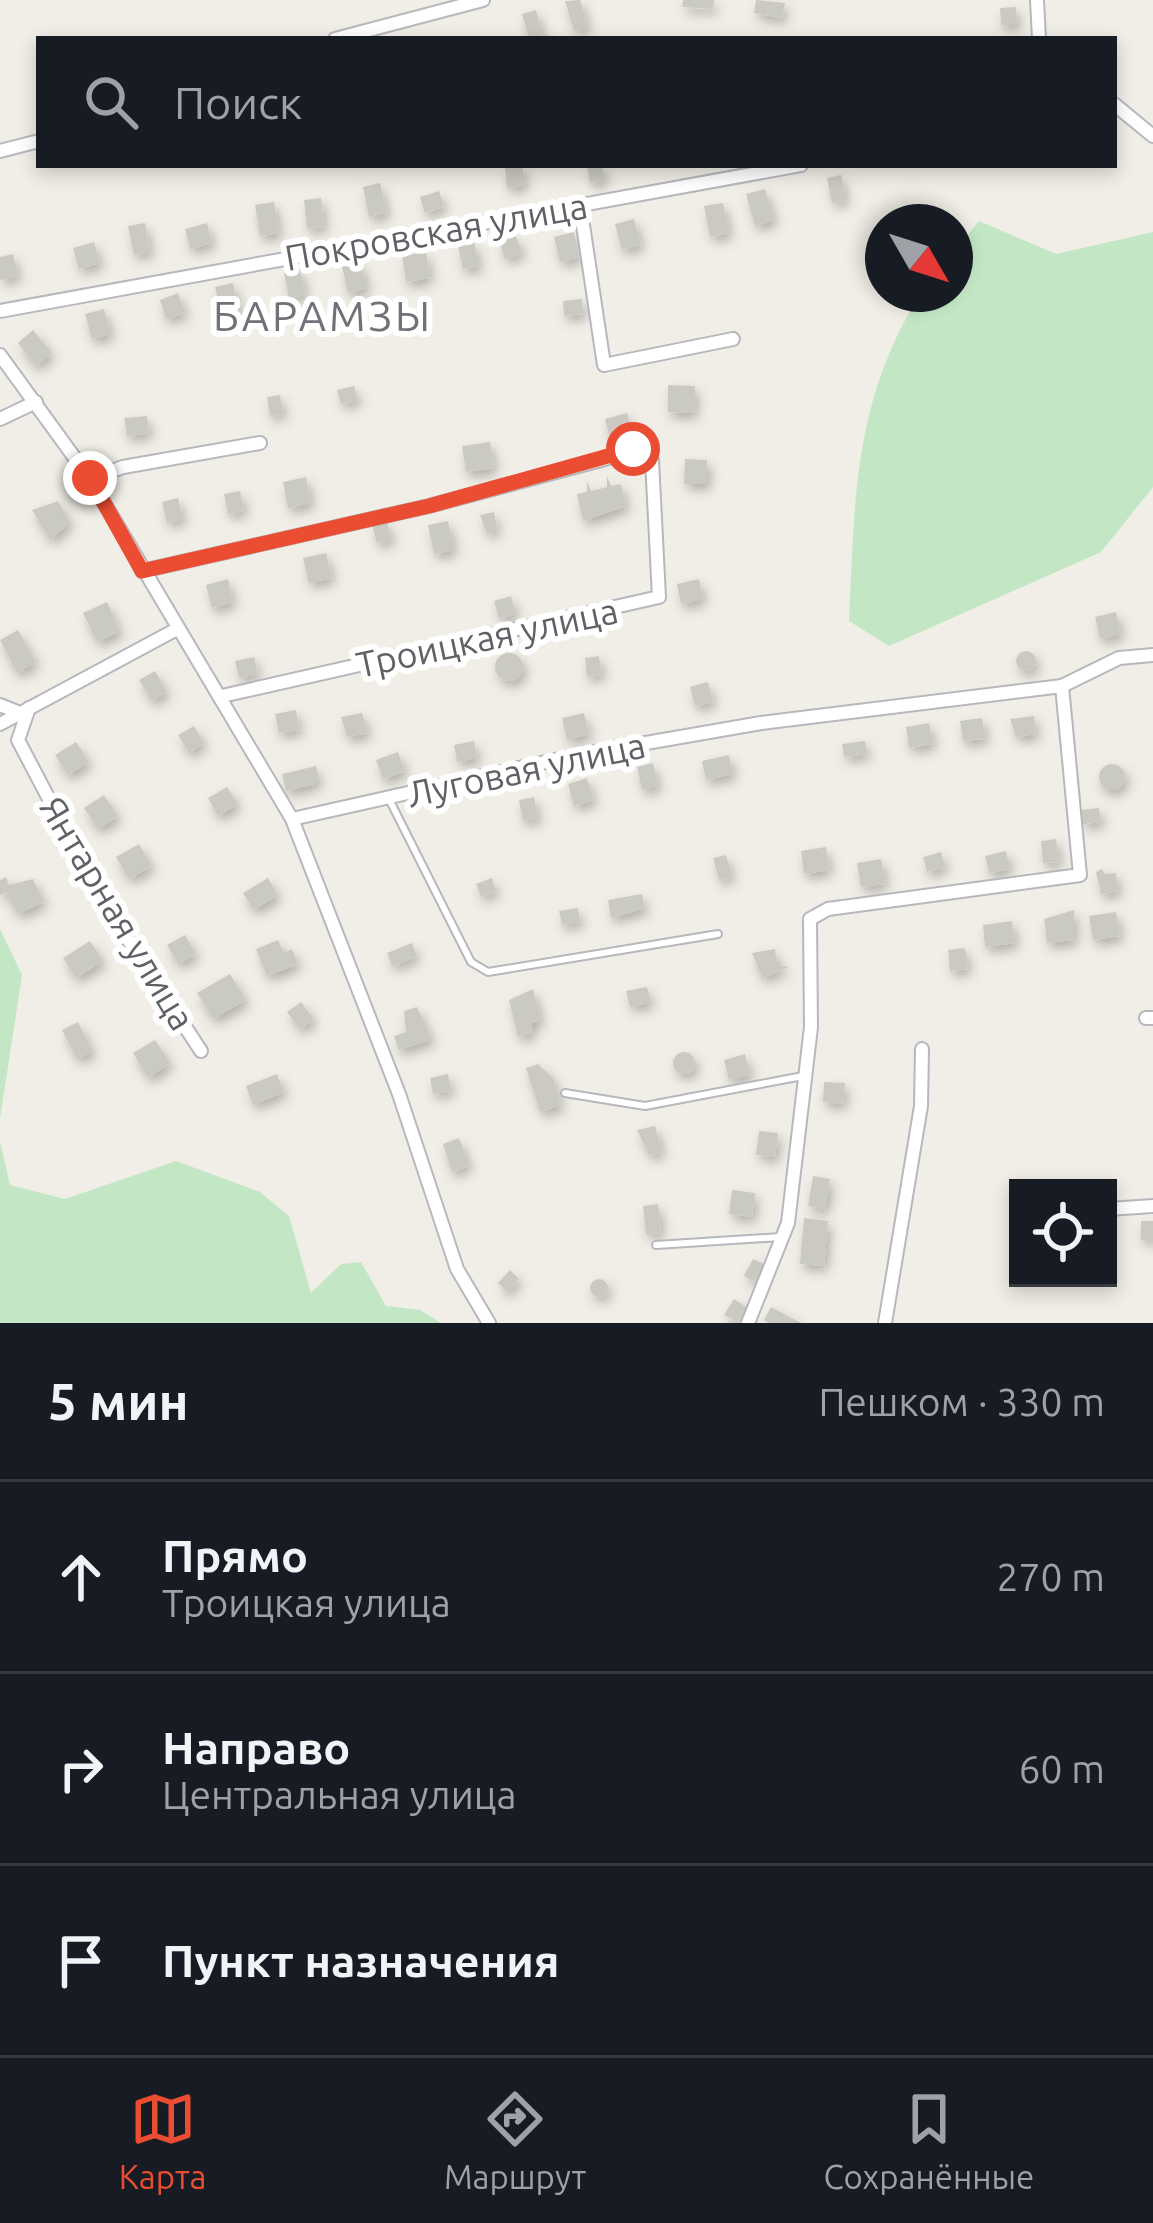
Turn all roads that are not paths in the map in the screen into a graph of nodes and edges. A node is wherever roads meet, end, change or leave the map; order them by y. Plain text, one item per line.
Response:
1 (483, 0) edge
2 (1037, 0) edge
3 (345, 36) edge
4 (1039, 36) edge
5 (1117, 106) edge
6 (1153, 136) edge
7 (36, 142) edge
8 (0, 152) edge
9 (785, 168) edge
10 (580, 206) junction
11 (0, 311) edge
12 (733, 339) dead end
13 (0, 355) edge
14 (36, 402) junction
15 (0, 419) edge
16 (260, 443) dead end
17 (90, 478) junction
18 (142, 571) junction
19 (177, 629) junction
20 (1153, 655) edge
21 (1062, 686) junction
22 (222, 696) junction
23 (0, 705) edge
24 (24, 711) junction
25 (0, 724) edge
26 (388, 798) junction
27 (292, 819) junction
28 (718, 934) dead end
29 (922, 1049) dead end
30 (201, 1051) dead end
31 (806, 1076) junction
32 (565, 1093) dead end
33 (1153, 1206) edge
34 (1117, 1208) edge
35 (784, 1237) junction
36 (656, 1245) dead end
37 (489, 1323) edge
38 (748, 1323) edge
39 (885, 1323) edge

1 - 3 street
2 - 4 street
5 - 6 street
7 - 8 street
9 - 10 street, Покровская улица
10 - 11 street, Покровская улица
10 - 12 street
13 - 14 street
14 - 15 street
14 - 17 street
16 - 17 street
17 - 18 street
18 - 19 street
18 - 22 street, Троицкая улица
19 - 22 street
19 - 24 street
20 - 21 street, Луговая улица
21 - 26 street, Луговая улица
21 - 31 street
22 - 27 street
23 - 24 street
24 - 25 street
24 - 30 street, Янтарная улица
26 - 27 street, Луговая улица
26 - 28 lane
27 - 37 street
29 - 39 street
31 - 32 lane
31 - 35 street
33 - 34 street
35 - 36 lane
35 - 38 street

